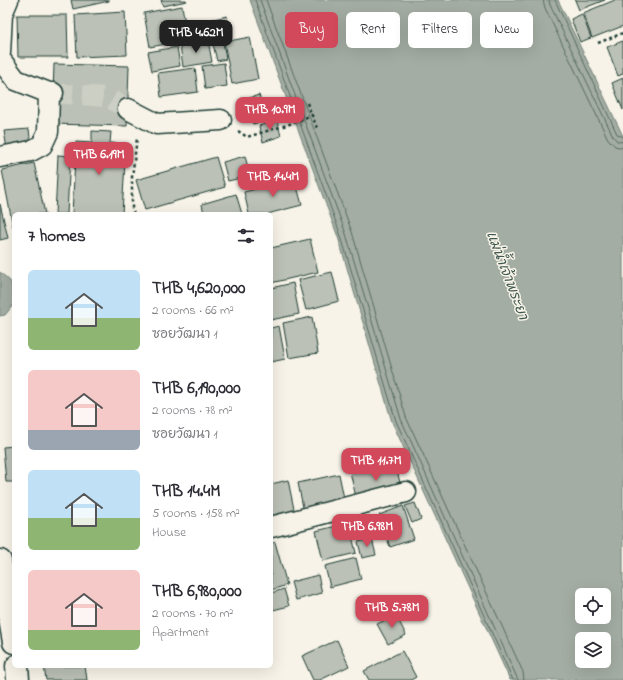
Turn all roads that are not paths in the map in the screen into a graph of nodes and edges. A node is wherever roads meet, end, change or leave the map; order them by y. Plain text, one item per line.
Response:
1 (8, 0) edge
2 (0, 53) edge
3 (0, 59) edge
4 (133, 112) tunnel mouth
5 (221, 120) road end
6 (0, 157) edge
7 (406, 492) dead end
8 (273, 526) edge
9 (0, 561) edge
10 (11, 608) edge
11 (12, 619) edge
12 (17, 668) edge
13 (18, 680) edge

1 - 2 street
3 - 6 street
4 - 5 street
7 - 8 street
9 - 10 street
10 - 11 street
12 - 13 street

